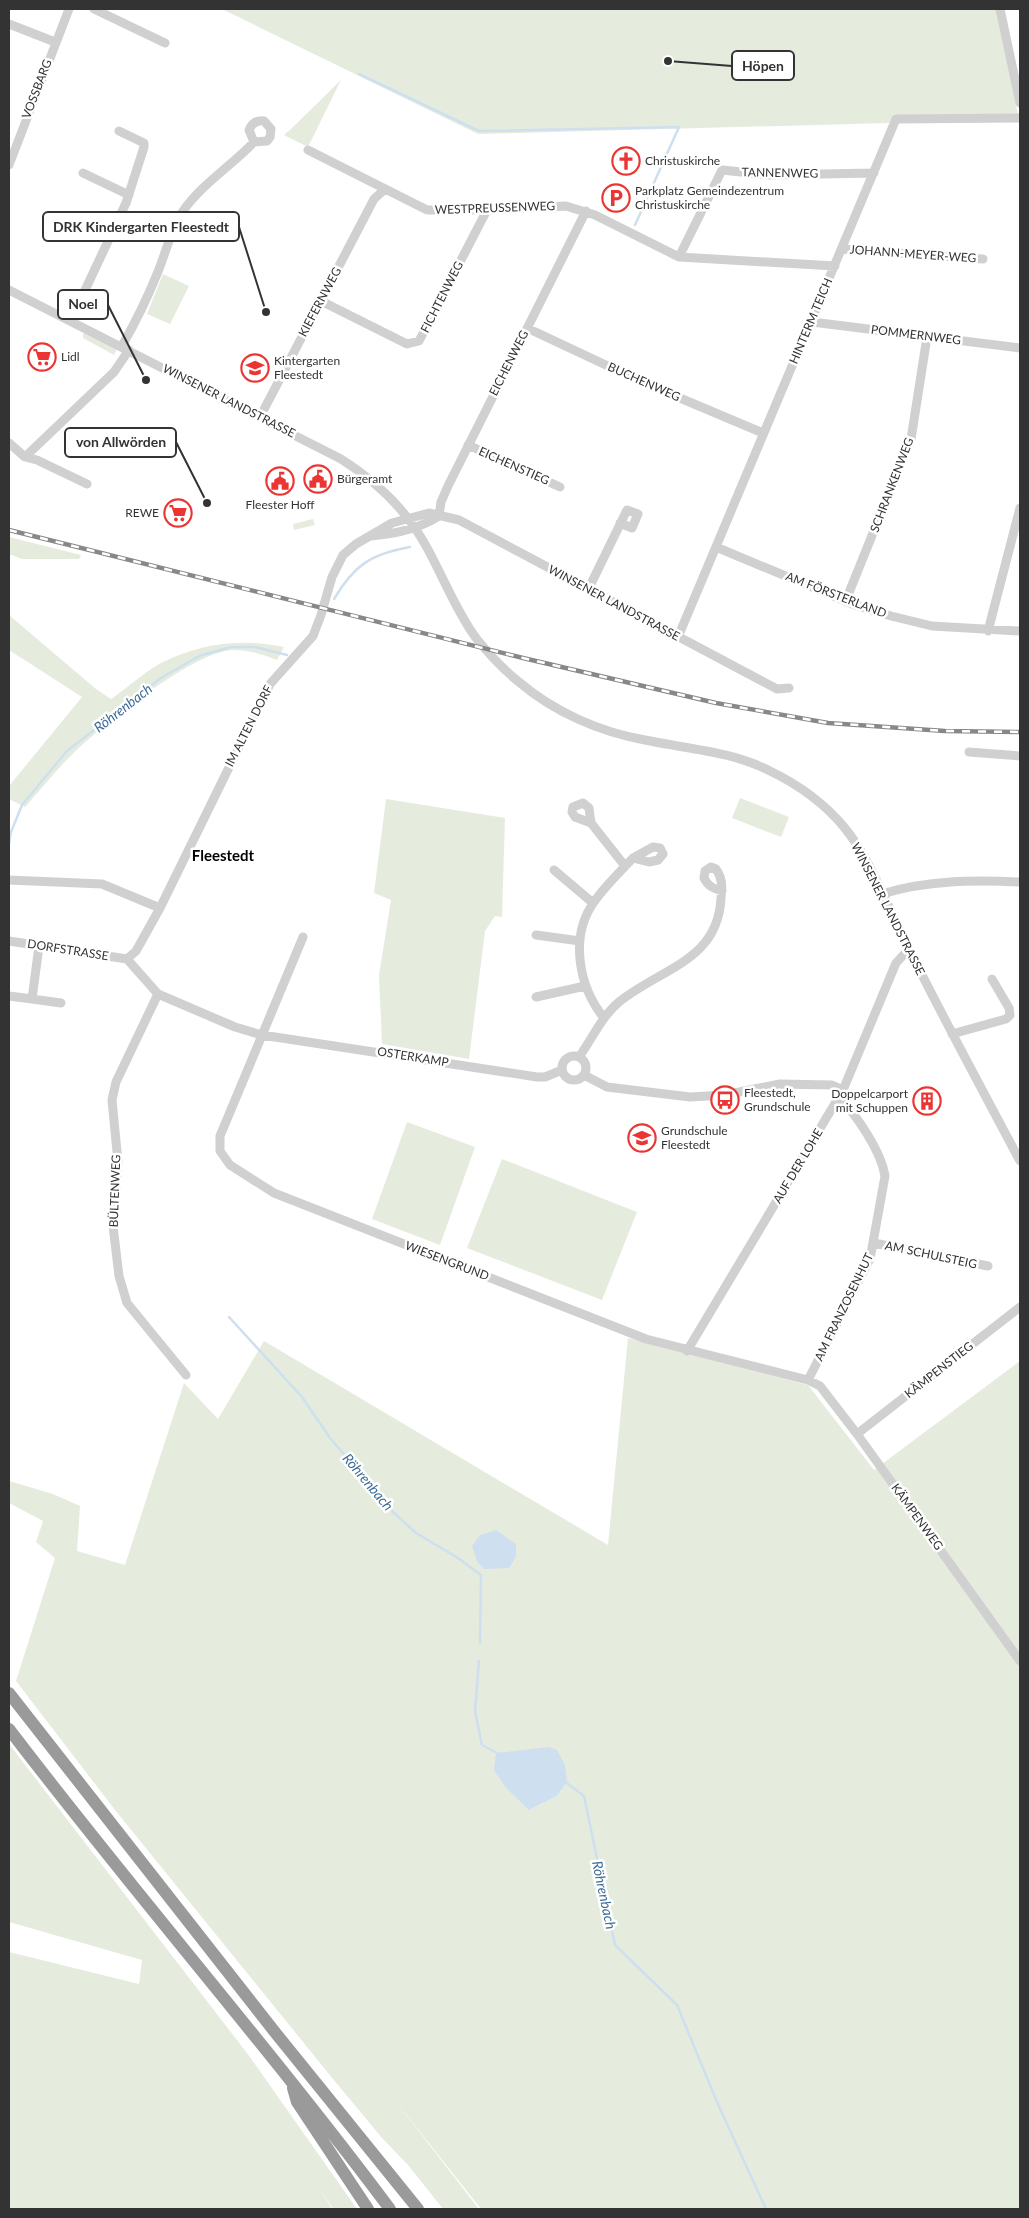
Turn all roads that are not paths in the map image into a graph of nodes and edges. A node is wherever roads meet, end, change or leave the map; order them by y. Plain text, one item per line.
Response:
1 (69, 9) edge
2 (94, 9) edge
3 (1000, 9) edge
4 (9, 24) edge
5 (55, 42) junction
6 (165, 43) dead end
7 (1020, 103) edge
8 (1020, 118) edge
9 (119, 131) dead end
10 (254, 142) dead end
11 (308, 150) dead end
12 (9, 165) edge
13 (83, 173) dead end
14 (874, 173) junction
15 (385, 189) junction
16 (129, 195) junction
17 (487, 210) junction
18 (586, 212) junction
19 (842, 249) junction
20 (679, 257) junction
21 (983, 259) dead end
22 (835, 266) junction
23 (9, 290) edge
24 (321, 301) junction
25 (71, 320) junction
26 (812, 322) junction
27 (527, 328) junction
28 (927, 336) junction
29 (126, 348) junction
30 (1020, 348) edge
31 (260, 417) junction
32 (763, 433) junction
33 (9, 443) edge
34 (468, 445) junction
35 (25, 457) junction
36 (86, 484) dead end
37 (560, 487) dead end
38 (1020, 508) edge
39 (439, 516) junction
40 (408, 518) junction
41 (620, 523) dead end
42 (414, 528) junction
43 (371, 536) junction
44 (716, 547) junction
45 (588, 590) junction
46 (846, 600) junction
47 (988, 630) junction
48 (1020, 631) edge
49 (678, 637) junction
50 (789, 688) dead end
51 (969, 752) dead end
52 (1020, 756) edge
53 (591, 823) dead end
54 (633, 858) dead end
55 (625, 866) junction
56 (554, 870) dead end
57 (9, 880) edge
58 (1020, 882) edge
59 (722, 891) dead end
60 (882, 894) junction
61 (593, 903) junction
62 (160, 908) junction
63 (536, 935) dead end
64 (303, 937) dead end
65 (9, 941) edge
66 (580, 941) junction
67 (39, 946) junction
68 (909, 949) junction
69 (127, 959) junction
70 (992, 979) dead end
71 (586, 986) junction
72 (158, 994) junction
73 (9, 996) edge
74 (536, 997) dead end
75 (32, 999) junction
76 (61, 1003) dead end
77 (604, 1018) junction
78 (952, 1034) junction
79 (262, 1035) junction
80 (579, 1058) junction
81 (562, 1070) junction
82 (584, 1075) junction
83 (841, 1094) junction
84 (1020, 1161) edge
85 (874, 1243) junction
86 (988, 1266) dead end
87 (1020, 1307) edge
88 (687, 1351) junction
89 (186, 1375) dead end
90 (808, 1380) junction
91 (857, 1434) junction
92 (1020, 1661) edge
93 (9, 1692) edge
94 (9, 1729) edge
95 (290, 2081) junction
96 (368, 2209) edge
97 (390, 2209) edge
98 (418, 2209) edge

1 - 5 street, VOSSBARG
2 - 6 street
3 - 7 street
4 - 5 street
5 - 12 street, VOSSBARG
8 - 14 street, HINTERM TEICH
9 - 16 street
10 - 29 street
11 - 15 street, WESTPREUSSENWEG
13 - 16 street
14 - 19 street, HINTERM TEICH
14 - 20 street, TANNENWEG
15 - 17 street, WESTPREUSSENWEG
15 - 24 street, KIEFERNWEG
16 - 25 street
17 - 18 street, WESTPREUSSENWEG
17 - 24 street, FICHTENWEG
18 - 20 street, WESTPREUSSENWEG
18 - 27 street, EICHENWEG
19 - 21 street, JOHANN-MEYER-WEG
19 - 22 street, HINTERM TEICH
20 - 22 street, WESTPREUSSENWEG
22 - 26 street, HINTERM TEICH
23 - 25 street, WINSENER LANDSTRASSE
24 - 31 street, KIEFERNWEG
25 - 29 street, WINSENER LANDSTRASSE
26 - 28 street, POMMERNWEG
26 - 32 street, HINTERM TEICH
27 - 32 street, BUCHENWEG
27 - 34 street, EICHENWEG
28 - 30 street, POMMERNWEG
28 - 46 street, SCHRANKENWEG
29 - 31 street, WINSENER LANDSTRASSE
29 - 35 street
31 - 40 street, WINSENER LANDSTRASSE
32 - 44 street, HINTERM TEICH
33 - 35 street
34 - 37 street, EICHENSTIEG
34 - 39 street, EICHENWEG
35 - 36 street
38 - 47 street
39 - 40 street, WINSENER LANDSTRASSE
39 - 42 street
39 - 45 street, WINSENER LANDSTRASSE
40 - 42 street, WINSENER LANDSTRASSE
40 - 43 street, IM ALTEN DORF
41 - 45 street
42 - 43 street, IM ALTEN DORF
42 - 60 street, WINSENER LANDSTRASSE
43 - 62 street, IM ALTEN DORF
44 - 46 street, AM FÖRSTERLAND
44 - 49 street, HINTERM TEICH
45 - 49 street, WINSENER LANDSTRASSE
46 - 47 street, AM FÖRSTERLAND
47 - 48 street, AM FÖRSTERLAND
49 - 50 street, WINSENER LANDSTRASSE
51 - 52 street
53 - 55 street
54 - 55 street
55 - 61 street
56 - 61 street
57 - 62 street
58 - 60 street
59 - 77 street
60 - 68 street, WINSENER LANDSTRASSE
61 - 66 street
62 - 69 street, IM ALTEN DORF
63 - 66 street
64 - 79 street
65 - 67 street, DORFSTRASSE
66 - 71 street
67 - 69 street, DORFSTRASSE
67 - 75 street
68 - 78 street, WINSENER LANDSTRASSE
68 - 83 street, AUF DER LOHE
69 - 72 street, OSTERKAMP
70 - 78 street
71 - 74 street
71 - 77 street
72 - 79 street, OSTERKAMP
72 - 89 street, BÜLTENWEG
73 - 75 street
75 - 76 street
77 - 80 street
78 - 84 street, WINSENER LANDSTRASSE
79 - 81 street, OSTERKAMP
79 - 88 street, WIESENGRUND
80 - 81 street, OSTERKAMP
80 - 82 street
81 - 82 street
82 - 83 street
83 - 85 street, AM FRANZOSENHUT
83 - 88 street, AUF DER LOHE
85 - 86 street, AM SCHULSTEIG
85 - 90 street, AM FRANZOSENHUT
87 - 91 street, KÄMPENSTIEG
88 - 90 street, WIESENGRUND
90 - 91 street, KÄMPENWEG
91 - 92 street, KÄMPENWEG
93 - 98 highway
94 - 95 highway
95 - 96 highway
95 - 97 highway

